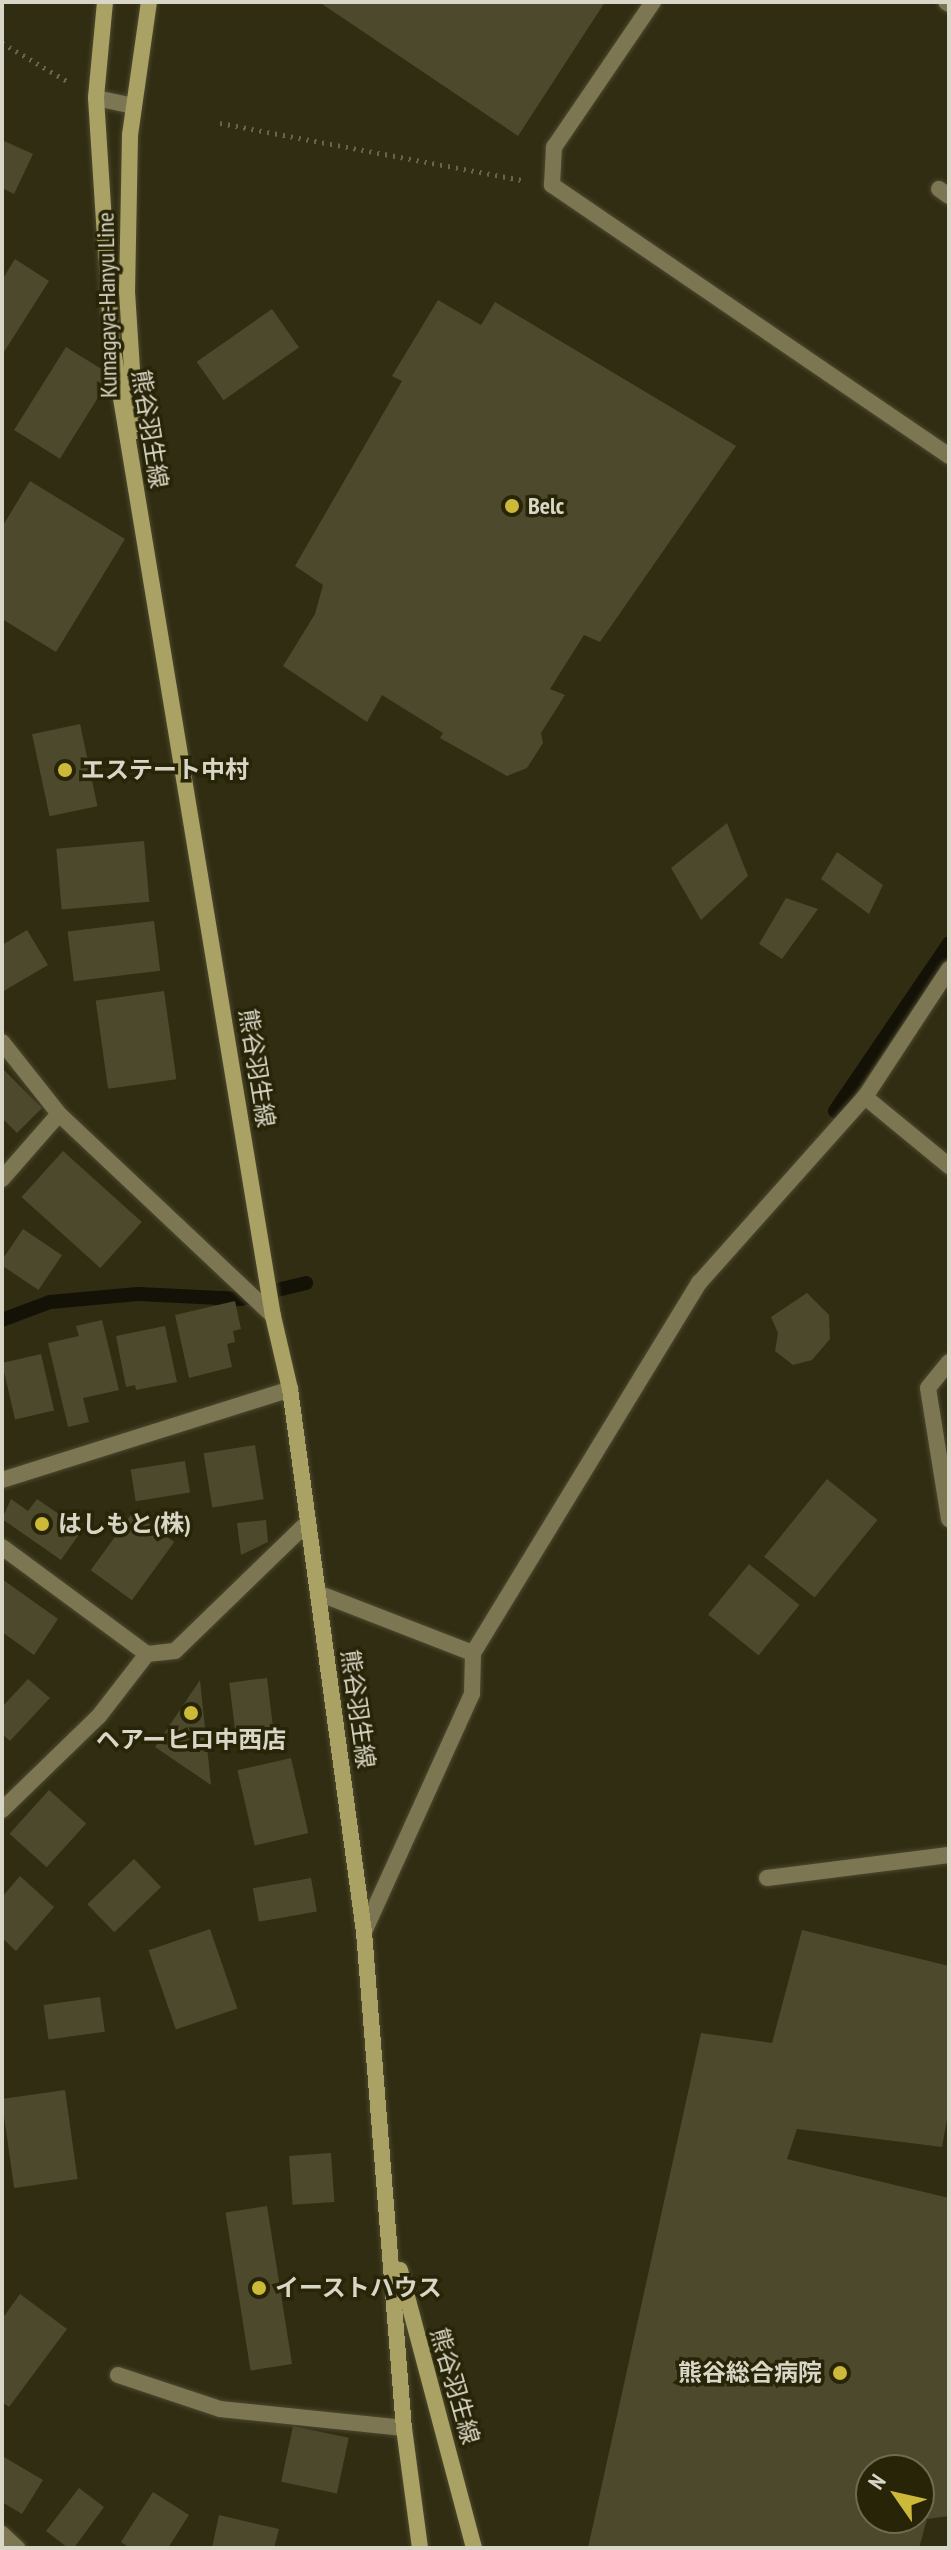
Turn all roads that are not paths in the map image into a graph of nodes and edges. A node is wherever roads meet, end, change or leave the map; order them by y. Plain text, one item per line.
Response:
1 (105, 2) edge
2 (149, 2) edge
3 (653, 2) edge
4 (96, 98) junction
5 (133, 106) junction
6 (949, 456) edge
7 (155, 608) junction
8 (949, 969) edge
9 (2, 1042) edge
10 (865, 1097) junction
11 (59, 1114) junction
12 (949, 1166) edge
13 (2, 1179) edge
14 (273, 1316) junction
15 (949, 1362) edge
16 (290, 1389) junction
17 (2, 1480) edge
18 (949, 1519) edge
19 (305, 1525) junction
20 (2, 1547) edge
21 (318, 1593) junction
22 (473, 1653) junction
23 (147, 1654) junction
24 (2, 1810) edge
25 (949, 1855) edge
26 (767, 1878) dead end
27 (364, 1932) junction
28 (380, 2142) junction
29 (118, 2375) dead end
30 (404, 2428) junction
31 (2, 2534) edge
32 (17, 2548) edge
33 (420, 2548) edge
34 (474, 2548) edge

1 - 4 main road, 熊谷羽生線
2 - 5 main road, Kumagaya-Hanyu Line
3 - 6 street
4 - 5 street
4 - 7 main road, 熊谷羽生線
5 - 7 main road, Kumagaya-Hanyu Line
7 - 14 main road, 熊谷羽生線
8 - 10 street
9 - 11 street
10 - 12 street
10 - 22 street
11 - 13 street
11 - 14 street
14 - 16 main road, 熊谷羽生線
15 - 18 street
16 - 17 street
16 - 19 main road, 熊谷羽生線
19 - 21 main road, 熊谷羽生線
19 - 23 street
20 - 23 street
21 - 22 street
21 - 27 main road, 熊谷羽生線
22 - 27 street
23 - 24 street
25 - 26 street
27 - 28 main road, 熊谷羽生線
28 - 30 main road, 熊谷羽生線
28 - 34 main road, 熊谷羽生線
29 - 30 street
30 - 33 main road, 熊谷羽生線
31 - 32 street

